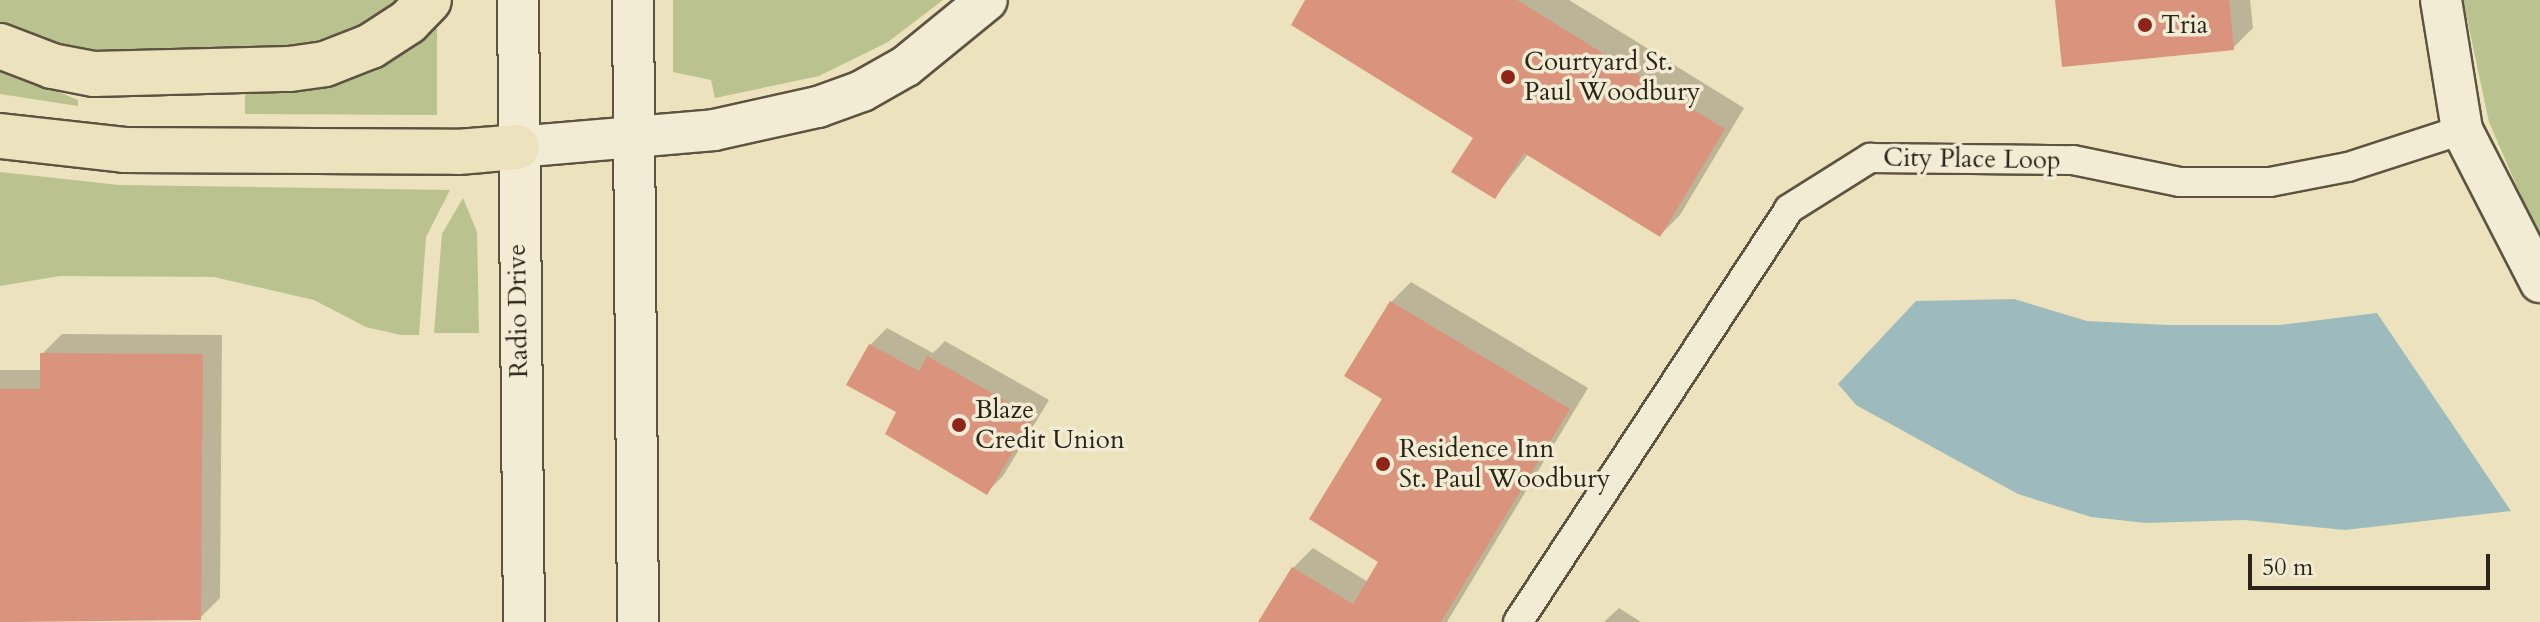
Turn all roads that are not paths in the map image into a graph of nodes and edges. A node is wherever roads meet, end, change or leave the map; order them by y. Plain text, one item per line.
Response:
1 (429, 0) edge
2 (518, 0) edge
3 (633, 0) edge
4 (987, 0) edge
5 (2441, 0) edge
6 (0, 46) edge
7 (2462, 130) junction
8 (0, 136) edge
9 (632, 137) junction
10 (517, 147) junction
11 (2540, 282) edge
12 (524, 622) edge
13 (638, 622) edge
14 (1518, 622) edge

1 - 6 highway
2 - 10 main road, Radio Drive
3 - 9 main road
4 - 9 main road
5 - 7 main road
7 - 11 main road
7 - 14 street, City Place Loop
8 - 10 highway
9 - 10 main road
9 - 13 main road
10 - 12 main road, Radio Drive

